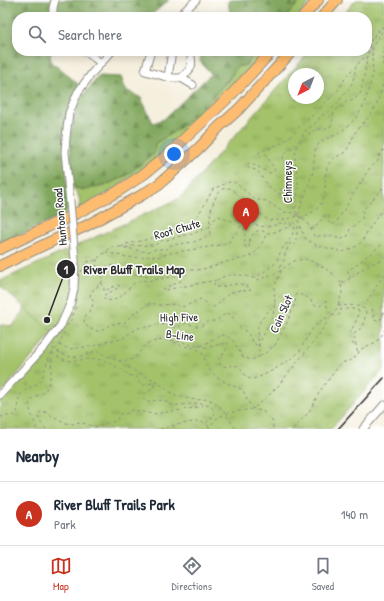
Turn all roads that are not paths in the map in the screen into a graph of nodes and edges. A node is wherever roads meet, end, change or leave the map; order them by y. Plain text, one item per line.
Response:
1 (55, 0) edge
2 (196, 0) edge
3 (318, 0) edge
4 (337, 0) edge
5 (52, 12) edge
6 (183, 12) edge
7 (307, 12) edge
8 (326, 12) edge
9 (92, 56) edge
10 (107, 56) edge
11 (150, 56) edge
12 (171, 56) edge
13 (191, 56) edge
14 (267, 56) edge
15 (287, 56) edge
16 (101, 63) junction
17 (168, 77) junction
18 (181, 78) junction
19 (193, 85) dead end
20 (0, 249) edge
21 (0, 266) edge
22 (0, 395) edge
23 (384, 405) edge
24 (363, 429) edge

1 - 5 street
2 - 6 street
3 - 7 highway
4 - 8 highway
9 - 16 street
10 - 16 street, Huntoon Road
11 - 17 street
12 - 17 street
13 - 18 street
14 - 20 highway
15 - 21 highway
16 - 22 street, Huntoon Road, bridge
17 - 18 street
18 - 19 street
23 - 24 street

